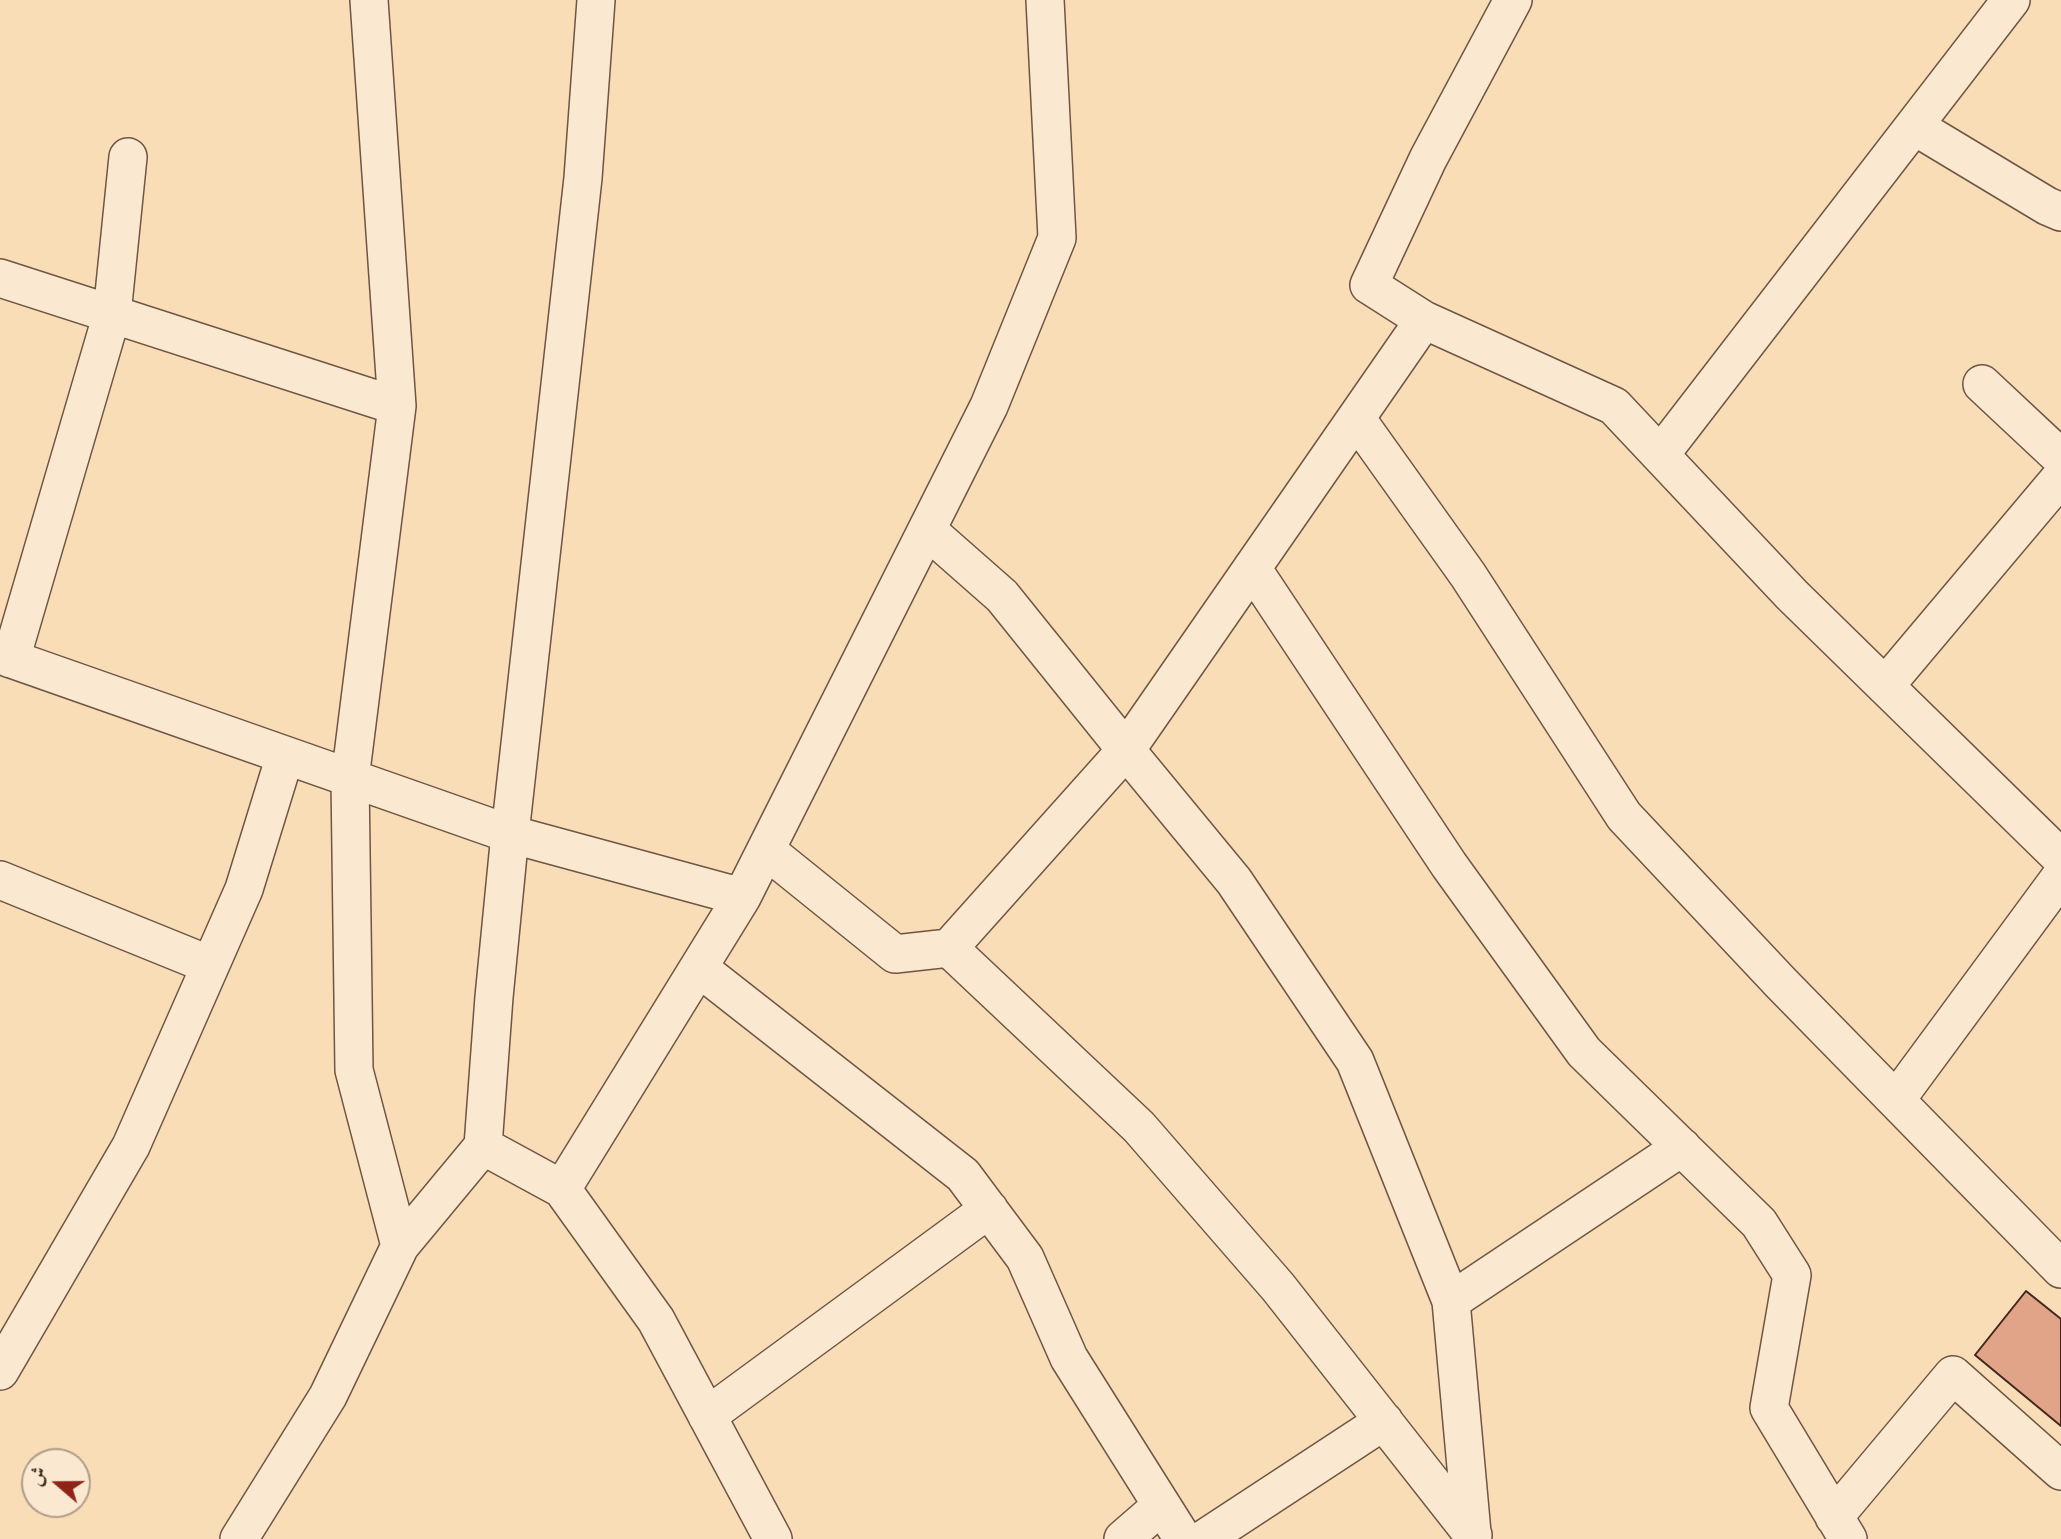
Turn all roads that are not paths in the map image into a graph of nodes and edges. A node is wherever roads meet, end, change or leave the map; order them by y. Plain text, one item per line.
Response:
1 (369, 0) edge
2 (596, 0) edge
3 (1045, 0) edge
4 (1513, 0) edge
5 (2011, 0) edge
6 (1914, 126) junction
7 (128, 157) dead end
8 (2061, 212) edge
9 (0, 278) edge
10 (112, 314) junction
11 (1424, 320) junction
12 (1982, 384) dead end
13 (397, 407) junction
14 (1356, 418) junction
15 (1660, 455) junction
16 (2061, 458) edge
17 (2061, 477) edge
18 (927, 530) junction
19 (1252, 568) junction
20 (6, 657) edge
21 (1885, 686) junction
22 (1126, 750) junction
23 (285, 756) junction
24 (350, 779) junction
25 (510, 834) junction
26 (766, 850) junction
27 (2061, 858) edge
28 (2061, 876) edge
29 (0, 880) edge
30 (742, 897) junction
31 (949, 948) junction
32 (211, 965) junction
33 (699, 968) junction
34 (1896, 1100) junction
35 (483, 1146) junction
36 (1682, 1147) junction
37 (562, 1189) junction
38 (989, 1209) junction
39 (400, 1246) junction
40 (2061, 1269) edge
41 (1451, 1300) junction
42 (0, 1371) edge
43 (707, 1416) junction
44 (1384, 1421) junction
45 (2061, 1471) edge
46 (1161, 1506) junction
47 (1841, 1528) edge
48 (1474, 1536) edge
49 (239, 1539) edge
50 (773, 1539) edge
51 (1122, 1539) edge
52 (1182, 1539) edge
53 (1204, 1539) edge

1 - 13 street
2 - 25 street
3 - 18 street
4 - 11 street
5 - 6 street
6 - 8 street
6 - 15 street
7 - 10 street
9 - 10 street
10 - 13 street
10 - 20 street
11 - 14 street
11 - 15 street
12 - 16 street
13 - 24 street
14 - 19 street
14 - 34 street
15 - 21 street
17 - 21 street
18 - 22 street
18 - 26 street
19 - 22 street
19 - 36 street
20 - 23 street
21 - 27 street
22 - 31 street
22 - 41 street
23 - 24 street
23 - 32 street
24 - 25 street
24 - 39 street
25 - 30 street
25 - 35 street
26 - 30 street
26 - 31 street
28 - 34 street
29 - 32 street
30 - 33 street
31 - 44 street
32 - 42 street
33 - 37 street
33 - 38 street
34 - 40 street
35 - 37 street
35 - 39 street
36 - 41 street
36 - 47 street
37 - 43 street
38 - 43 street
38 - 46 street
39 - 49 street
41 - 48 street
43 - 50 street
44 - 48 street
44 - 53 street
45 - 47 street
46 - 51 street
46 - 52 street

